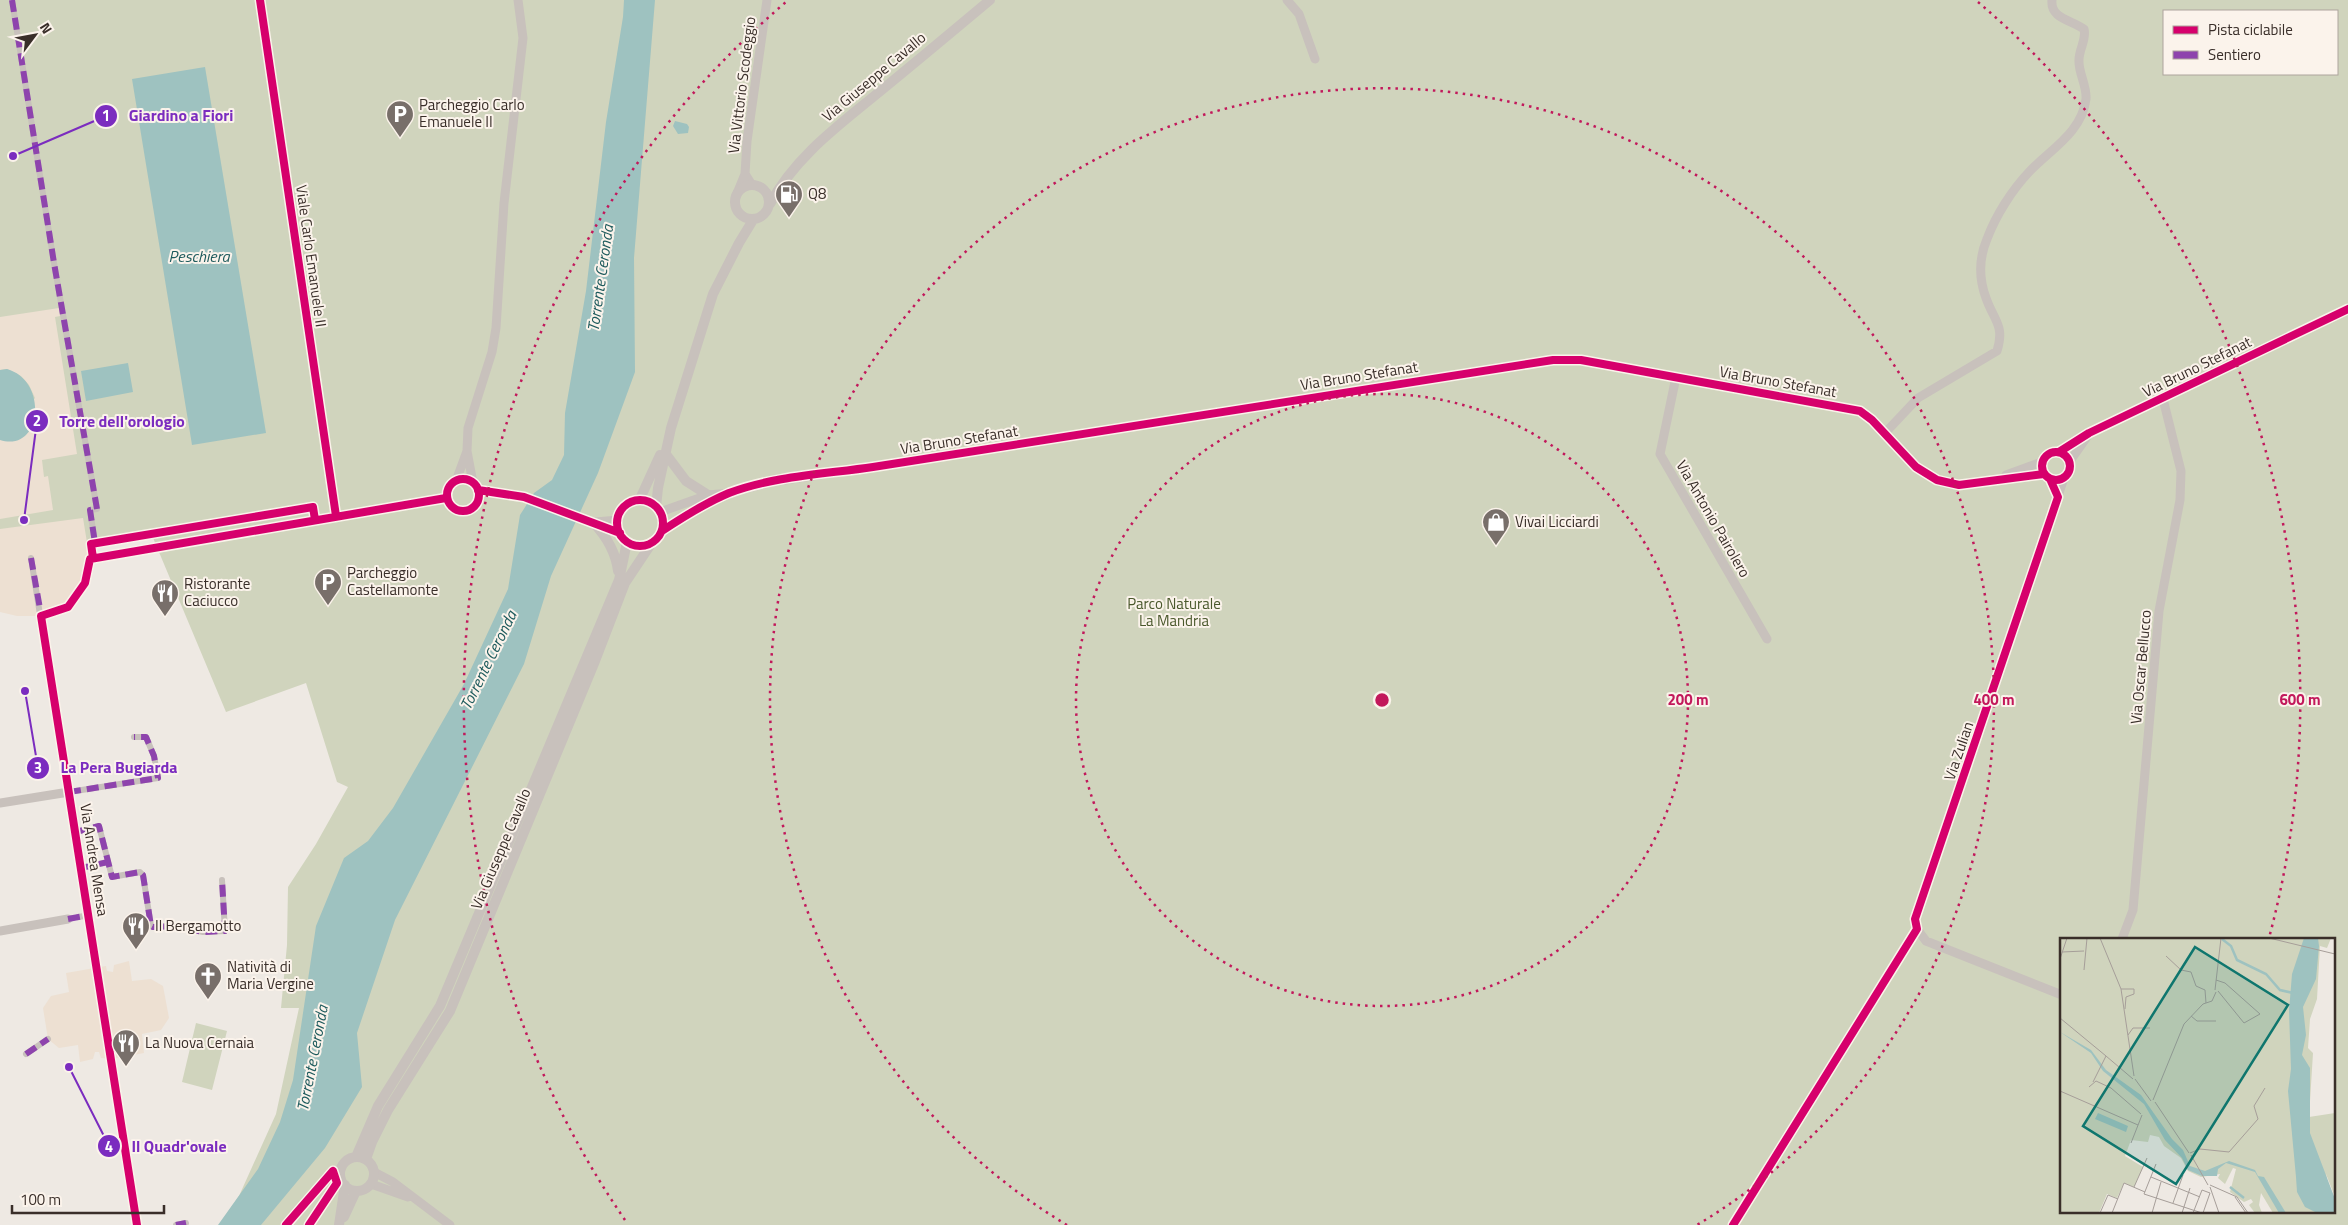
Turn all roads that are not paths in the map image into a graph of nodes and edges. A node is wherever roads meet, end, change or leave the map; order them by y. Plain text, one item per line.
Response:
1 (12, 0) edge
2 (260, 0) edge
3 (518, 0) edge
4 (767, 0) edge
5 (990, 0) edge
6 (1287, 0) edge
7 (2052, 0) edge
8 (1315, 60) dead end
9 (746, 174) junction
10 (781, 183) junction
11 (752, 185) junction
12 (766, 191) junction
13 (736, 196) junction
14 (770, 204) junction
15 (741, 216) junction
16 (753, 220) junction
17 (739, 243) junction
18 (2348, 309) edge
19 (1676, 377) junction
20 (2163, 399) junction
21 (670, 428) junction
22 (1885, 433) junction
23 (2089, 433) junction
24 (467, 451) junction
25 (2059, 452) junction
26 (665, 453) junction
27 (2070, 461) junction
28 (2042, 462) junction
29 (2047, 476) junction
30 (2064, 478) junction
31 (1989, 480) junction
32 (456, 481) junction
33 (476, 491) junction
34 (730, 493) junction
35 (708, 495) junction
36 (2058, 496) junction
37 (524, 497) dead end
38 (446, 498) junction
39 (639, 501) junction
40 (658, 510) junction
41 (336, 516) junction
42 (315, 520) junction
43 (618, 520) junction
44 (589, 521) junction
45 (662, 531) junction
46 (620, 533) junction
47 (628, 542) junction
48 (95, 543) junction
49 (651, 544) junction
50 (122, 553) joint
51 (31, 558) dead end
52 (92, 558) junction
53 (620, 580) junction
54 (41, 616) junction
55 (1768, 639) dead end
56 (134, 737) dead end
57 (69, 792) junction
58 (0, 803) edge
59 (99, 826) dead end
60 (222, 880) dead end
61 (68, 919) tunnel mouth
62 (0, 932) edge
63 (2122, 938) edge
64 (2060, 994) edge
65 (48, 1039) dead end
66 (26, 1054) dead end
67 (361, 1158) junction
68 (374, 1172) junction
69 (371, 1184) junction
70 (345, 1186) junction
71 (356, 1191) junction
72 (420, 1202) junction
73 (186, 1223) dead end
74 (137, 1225) edge
75 (176, 1225) edge
76 (339, 1225) edge
77 (450, 1225) edge

1 - 48 street
2 - 41 street, Viale Carlo Emanuele II
3 - 24 street
4 - 9 street, Via Vittorio Scodeggio
5 - 10 street, Via Giuseppe Cavallo
6 - 8 street
7 - 22 street
9 - 11 street, Via Vittorio Scodeggio
9 - 13 street, Via Vittorio Scodeggio
10 - 12 street, Via Giuseppe Cavallo
10 - 14 street, Via Giuseppe Cavallo
11 - 12 street
11 - 13 street
12 - 14 street
13 - 15 street
14 - 16 street
15 - 16 street
15 - 17 street
16 - 17 street
17 - 21 street
18 - 20 street, Via Bruno Stefanat
19 - 22 street, Via Bruno Stefanat
19 - 34 street, Via Bruno Stefanat
19 - 55 street, Via Antonio Pairolero
20 - 23 street, Via Bruno Stefanat
20 - 63 street, Via Oscar Bellucco
21 - 26 street
21 - 39 street
22 - 31 street, Via Bruno Stefanat
23 - 25 street, Via Bruno Stefanat
23 - 27 street
24 - 32 street
24 - 33 street
25 - 27 street
25 - 28 street
26 - 35 street
26 - 40 street
27 - 30 street
28 - 29 street
28 - 31 street, Via Bruno Stefanat
29 - 30 street
29 - 31 street, Via Bruno Stefanat
29 - 36 street
30 - 36 street, Via Zulian
32 - 33 street
32 - 38 street
33 - 37 street
33 - 38 street
34 - 35 street, Via Bruno Stefanat
34 - 45 street, Via Bruno Stefanat
35 - 40 street, Via Bruno Stefanat
36 - 64 street, Via Zulian
38 - 41 street
39 - 40 street
39 - 43 street
40 - 45 street
41 - 42 street
42 - 48 street
42 - 50 street
43 - 44 street
43 - 46 street
44 - 46 street
44 - 53 street
45 - 49 street
46 - 47 street
47 - 49 street
47 - 53 street, Via Giuseppe Cavallo
48 - 52 street
49 - 67 street, Via Giuseppe Cavallo
50 - 52 street
51 - 54 street, Via Andrea Mensa
52 - 54 street
53 - 67 street, Via Giuseppe Cavallo
54 - 57 street, Via Andrea Mensa
56 - 57 street
57 - 58 street
57 - 74 street, Via Andrea Mensa
59 - 60 street
61 - 62 street
65 - 66 street
67 - 68 street
67 - 70 street
68 - 69 street
68 - 72 street
69 - 71 street
69 - 72 street
70 - 71 street
70 - 76 street
71 - 76 street
72 - 77 street
73 - 75 street

